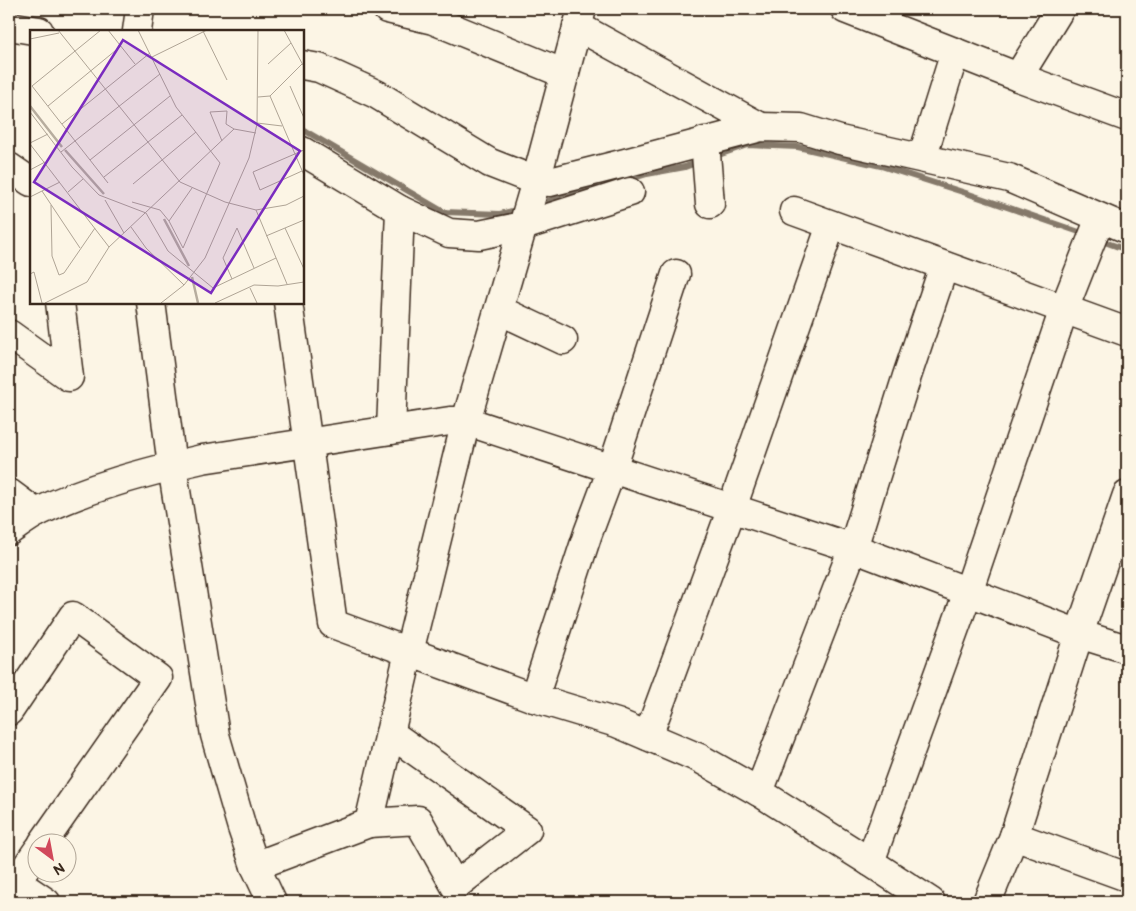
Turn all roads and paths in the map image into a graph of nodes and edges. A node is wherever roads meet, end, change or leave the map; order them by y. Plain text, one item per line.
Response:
1 (140, 9) edge
2 (387, 9) edge
3 (845, 9) edge
4 (1060, 9) edge
5 (579, 17) edge
6 (9, 26) edge
7 (33, 30) edge
8 (137, 30) edge
9 (955, 52) junction
10 (304, 65) edge
11 (564, 74) junction
12 (1018, 77) junction
13 (1127, 117) edge
14 (761, 126) junction
15 (705, 144) junction
16 (304, 152) edge
17 (922, 158) junction
18 (9, 167) edge
19 (30, 181) edge
20 (534, 187) junction
21 (630, 192) dead end
22 (710, 204) dead end
23 (400, 210) junction
24 (794, 211) dead end
25 (1099, 222) junction
26 (524, 223) junction
27 (831, 225) junction
28 (1127, 229) edge
29 (944, 266) junction
30 (676, 274) dead end
31 (60, 304) edge
32 (151, 304) edge
33 (288, 304) edge
34 (1064, 309) junction
35 (498, 310) junction
36 (1127, 332) edge
37 (9, 334) edge
38 (564, 340) dead end
39 (466, 421) junction
40 (391, 430) junction
41 (308, 443) junction
42 (172, 466) junction
43 (612, 469) junction
44 (9, 493) edge
45 (1127, 495) edge
46 (732, 508) junction
47 (36, 513) junction
48 (9, 531) edge
49 (853, 548) junction
50 (968, 592) junction
51 (1079, 634) junction
52 (1127, 649) edge
53 (409, 652) junction
54 (534, 698) junction
55 (9, 711) edge
56 (390, 733) junction
57 (648, 736) junction
58 (759, 792) junction
59 (369, 823) junction
60 (49, 834) edge
61 (1014, 836) junction
62 (28, 862) edge
63 (870, 862) junction
64 (255, 866) junction
65 (1127, 877) edge
66 (11, 883) edge
67 (46, 902) edge
68 (272, 902) edge
69 (931, 902) edge
70 (987, 902) edge

1 - 8 street
2 - 11 street
3 - 9 street
4 - 12 street
5 - 11 street
5 - 14 street
6 - 7 street
9 - 12 street
9 - 17 street
10 - 20 street
11 - 20 street
12 - 13 street
14 - 15 street
14 - 17 street
15 - 20 street
15 - 22 street
16 - 23 street
17 - 25 street
18 - 19 street
20 - 26 street
21 - 26 street
23 - 26 street
23 - 40 street
24 - 27 street
25 - 28 street
25 - 34 street
26 - 35 street
27 - 29 street
27 - 46 street
29 - 34 street
29 - 49 street
30 - 43 street
31 - 37 street
32 - 42 street
33 - 41 street
34 - 36 street
34 - 50 street
35 - 38 street
35 - 39 street
39 - 40 street
39 - 43 street
39 - 53 street
40 - 41 street
41 - 42 street
41 - 53 street
42 - 47 street
42 - 64 street
43 - 46 street
43 - 54 street
44 - 47 street
45 - 51 street
46 - 49 street
46 - 57 street
47 - 48 street
49 - 50 street
49 - 58 street
50 - 51 street
50 - 63 street
51 - 52 street
51 - 61 street
53 - 54 street
53 - 56 street
54 - 57 street
55 - 60 street
56 - 59 street
56 - 59 street
57 - 58 street
58 - 63 street
59 - 64 street
61 - 65 street
61 - 70 street
62 - 66 street
63 - 69 street
64 - 68 street
66 - 67 street

